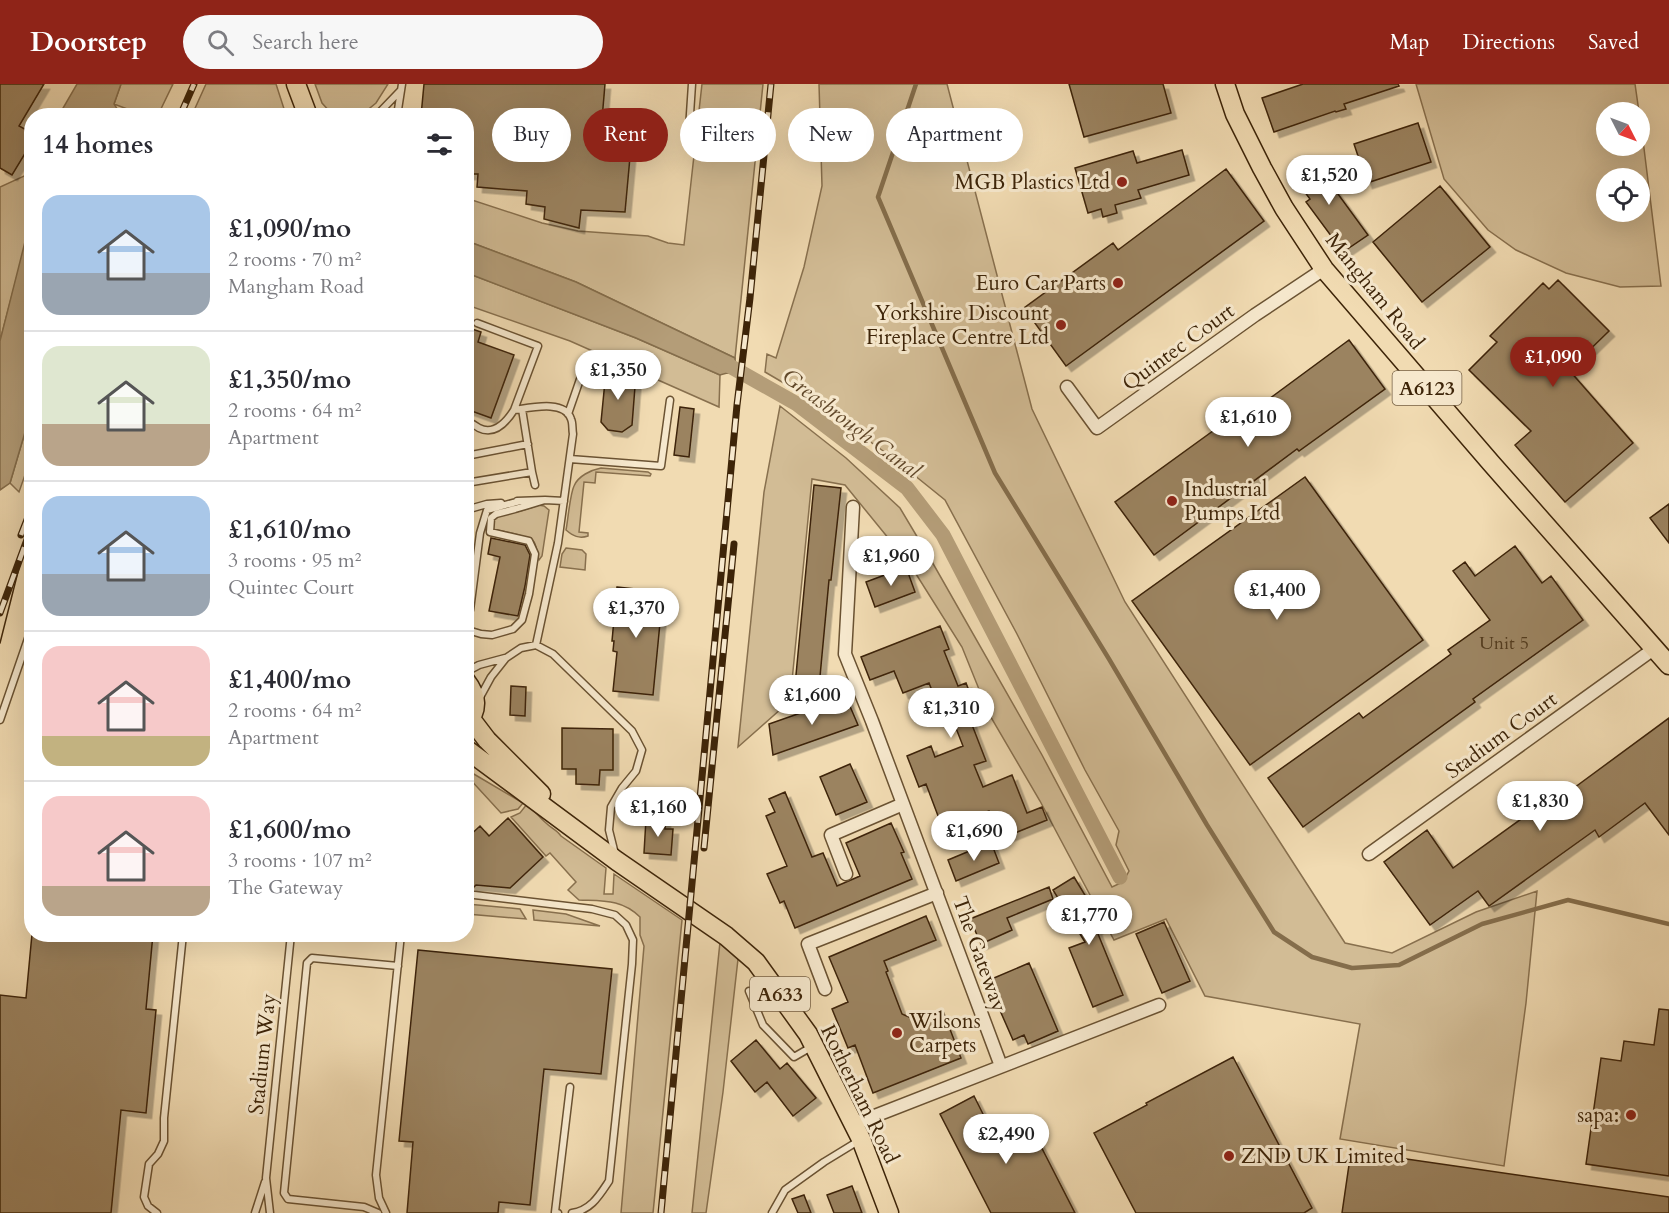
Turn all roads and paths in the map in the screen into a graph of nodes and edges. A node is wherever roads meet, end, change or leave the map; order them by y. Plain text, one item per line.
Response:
1 (296, 84) edge
2 (692, 84) edge
3 (1225, 84) edge
4 (401, 87) edge
5 (305, 108) edge
6 (383, 108) edge
7 (398, 108) edge
8 (690, 108) edge
9 (1324, 269) junction
10 (477, 323) dead end
11 (586, 362) dead end
12 (1067, 387) dead end
13 (670, 400) dead end
14 (522, 409) junction
15 (514, 410) junction
16 (568, 414) junction
17 (474, 424) edge
18 (528, 444) junction
19 (474, 454) edge
20 (570, 459) junction
21 (532, 472) junction
22 (474, 482) edge
23 (535, 485) dead end
24 (545, 500) junction
25 (520, 501) junction
26 (564, 501) junction
27 (853, 507) dead end
28 (474, 508) edge
29 (474, 579) edge
30 (474, 632) edge
31 (536, 645) junction
32 (1655, 648) junction
33 (24, 650) edge
34 (506, 658) junction
35 (1669, 665) edge
36 (474, 668) edge
37 (474, 710) edge
38 (0, 720) edge
39 (474, 720) edge
40 (474, 755) edge
41 (903, 804) junction
42 (590, 841) junction
43 (1370, 854) dead end
44 (617, 861) junction
45 (846, 874) dead end
46 (937, 893) junction
47 (474, 895) edge
48 (182, 942) edge
49 (290, 942) edge
50 (400, 942) edge
51 (398, 966) junction
52 (825, 989) dead end
53 (749, 991) dead end
54 (1159, 1005) dead end
55 (813, 1046) junction
56 (1001, 1066) junction
57 (570, 1087) dead end
58 (858, 1132) junction
59 (267, 1178) junction
60 (154, 1212) edge
61 (255, 1213) edge
62 (270, 1213) edge
63 (378, 1213) edge
64 (386, 1213) edge
65 (556, 1213) edge
66 (572, 1213) edge
67 (772, 1213) edge
68 (889, 1213) edge

1 - 5 main road
2 - 8 lane
3 - 9 main road, Mangham Road / A6123
4 - 6 lane
4 - 7 lane
9 - 12 street, Quintec Court
9 - 32 main road, Mangham Road / A6123
10 - 15 lane
11 - 16 lane
13 - 20 lane
14 - 15 lane
14 - 16 lane
14 - 18 lane
15 - 17 lane
16 - 20 lane
18 - 19 lane
18 - 21 lane
20 - 26 lane
21 - 22 lane
21 - 23 lane
24 - 25 lane
24 - 26 lane
24 - 30 lane
25 - 28 lane
25 - 29 lane
26 - 31 lane
27 - 41 street, The Gateway
31 - 34 lane
31 - 44 lane
32 - 35 main road, Mangham Road / A6123
32 - 43 street, Stadium Court
33 - 38 lane
34 - 36 lane
34 - 37 lane
39 - 42 main road, Rotherham Road / A633
40 - 42 main road, Rotherham Road / A633
41 - 45 street
41 - 46 street, The Gateway
42 - 44 main road, Rotherham Road / A633
44 - 55 main road, Rotherham Road / A633
46 - 52 street
46 - 56 street, The Gateway
47 - 66 lane
48 - 60 lane
49 - 59 lane, Stadium Way
50 - 51 lane
51 - 63 lane
51 - 64 lane
53 - 55 lane
54 - 56 street
55 - 58 main road, Rotherham Road / A633
56 - 58 street
57 - 65 lane
58 - 67 lane
58 - 68 main road, Rotherham Road / A633
59 - 61 lane, Stadium Way
59 - 62 lane, Stadium Way

